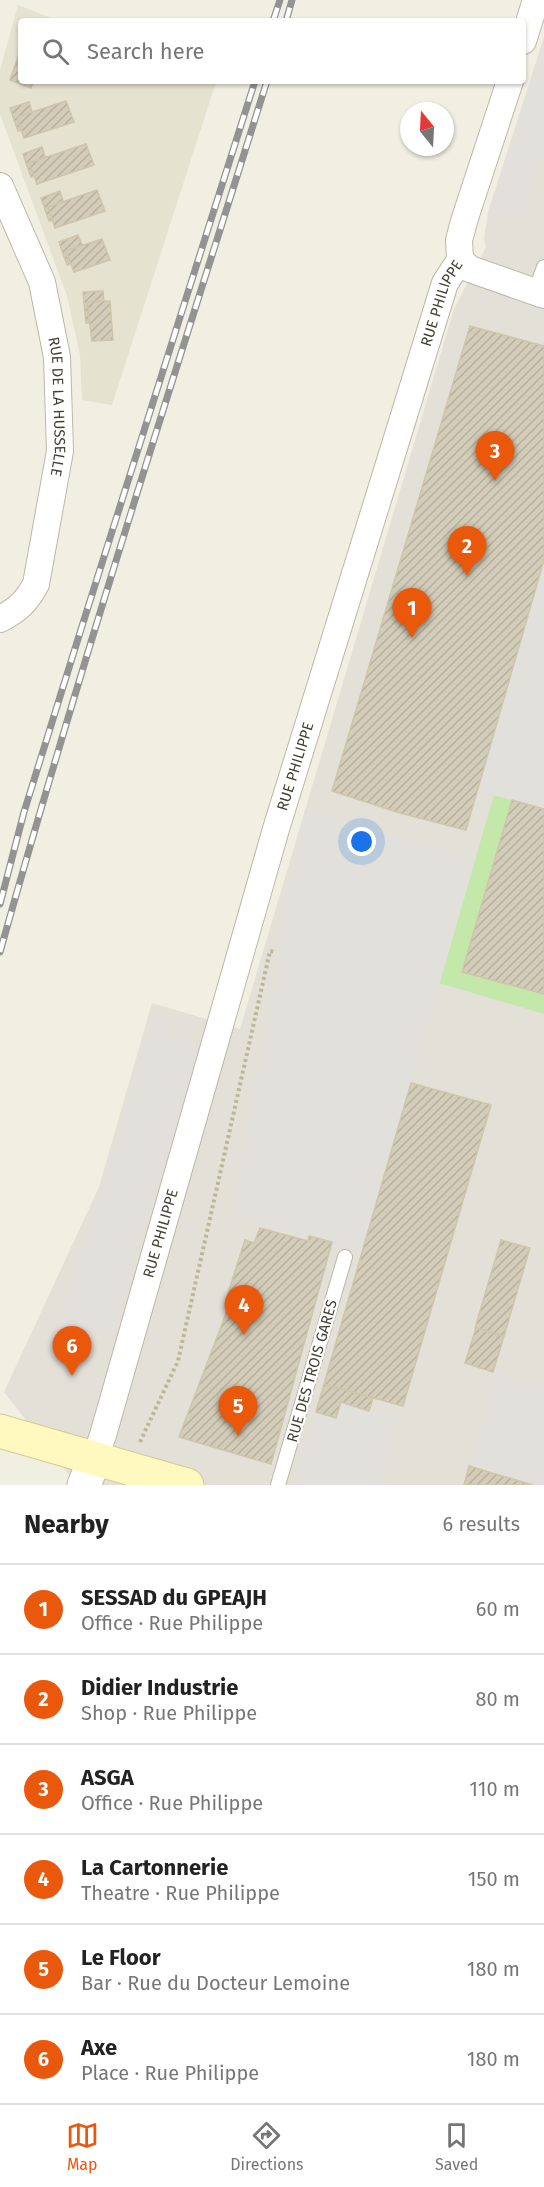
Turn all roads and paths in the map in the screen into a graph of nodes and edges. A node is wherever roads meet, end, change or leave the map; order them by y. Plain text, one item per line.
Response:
1 (536, 0) edge
2 (526, 32) edge
3 (509, 84) edge
4 (0, 186) edge
5 (460, 260) junction
6 (544, 267) edge
7 (540, 294) edge
8 (6, 616) edge
9 (275, 952) dead end
10 (345, 1257) dead end
11 (0, 1431) edge
12 (139, 1444) dead end
13 (89, 1472) edge
14 (187, 1485) edge
15 (278, 1485) edge

1 - 2 street
3 - 5 street, RUE PHILIPPE
4 - 8 street, RUE DE LA HUSSELLE
5 - 7 street
5 - 13 street, RUE PHILIPPE
6 - 7 lane
9 - 12 path
10 - 15 lane, RUE DES TROIS GARES
11 - 13 main road
13 - 14 main road

